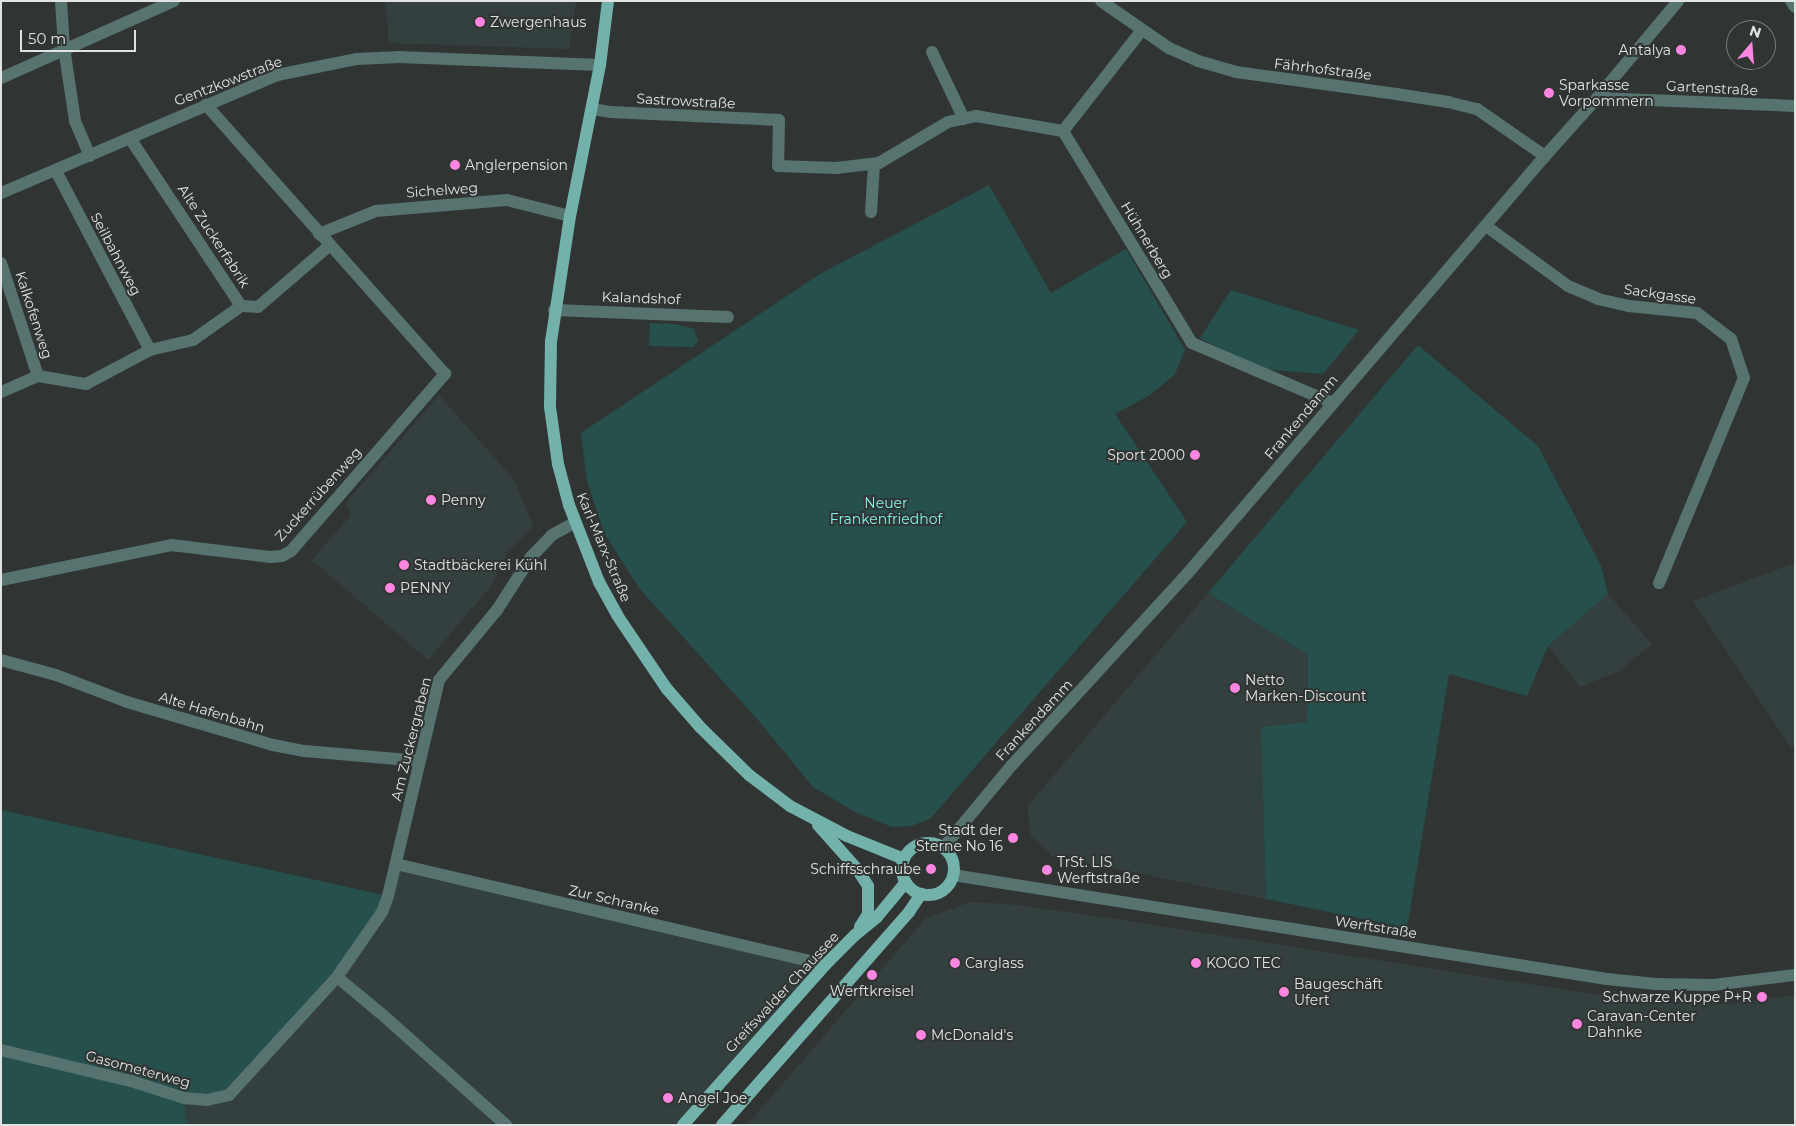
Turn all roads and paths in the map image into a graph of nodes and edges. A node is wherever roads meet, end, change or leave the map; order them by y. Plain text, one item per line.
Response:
1 (61, 1) edge
2 (174, 1) edge
3 (608, 1) edge
4 (1101, 1) edge
5 (1678, 1) edge
6 (1791, 1) edge
7 (1795, 7) edge
8 (1142, 30) junction
9 (64, 48) junction
10 (932, 52) dead end
11 (600, 65) junction
12 (1, 78) edge
13 (1597, 98) junction
14 (206, 105) junction
15 (1795, 106) edge
16 (592, 109) junction
17 (964, 119) junction
18 (1063, 131) junction
19 (130, 138) junction
20 (90, 156) junction
21 (1545, 156) junction
22 (874, 164) junction
23 (56, 171) junction
24 (1, 194) edge
25 (871, 212) dead end
26 (570, 216) junction
27 (1486, 226) junction
28 (319, 234) junction
29 (330, 245) junction
30 (1, 263) edge
31 (241, 306) junction
32 (554, 310) junction
33 (728, 317) dead end
34 (150, 350) junction
35 (38, 376) junction
36 (1, 392) edge
37 (1333, 403) junction
38 (574, 522) junction
39 (1, 580) edge
40 (1659, 583) dead end
41 (1, 660) edge
42 (420, 761) junction
43 (812, 820) junction
44 (943, 848) junction
45 (904, 859) junction
46 (396, 864) junction
47 (953, 875) junction
48 (906, 882) junction
49 (922, 894) junction
50 (855, 934) junction
51 (825, 965) junction
52 (1795, 975) edge
53 (337, 977) junction
54 (1, 1050) edge
55 (506, 1125) edge
56 (683, 1125) edge
57 (722, 1125) edge

1 - 9 street
2 - 9 street
3 - 11 main road, Karl-Marx-Straße
4 - 8 street, Fährhofstraße
5 - 13 street, Frankendamm
6 - 7 street
8 - 18 street
8 - 21 street, Fährhofstraße
9 - 12 street
9 - 20 street
10 - 17 street
11 - 14 street, Gentzkowstraße
11 - 16 main road, Karl-Marx-Straße
13 - 15 street, Gartenstraße
13 - 21 street, Frankendamm
14 - 19 street, Gentzkowstraße
14 - 28 street
16 - 22 street, Sastrowstraße
16 - 26 main road, Karl-Marx-Straße
17 - 18 street
17 - 22 street
18 - 37 street, Hühnerberg
19 - 20 street, Gentzkowstraße
19 - 31 street, Alte Zuckerfabrik
20 - 23 street, Gentzkowstraße
21 - 27 street, Frankendamm
22 - 25 street
23 - 24 street, Gentzkowstraße
23 - 34 street, Seilbahnweg
26 - 28 street, Sichelweg
26 - 32 main road, Karl-Marx-Straße
27 - 37 street, Frankendamm
27 - 40 street, Sackgasse
28 - 29 street
29 - 31 street
29 - 39 street, Zuckerrübenweg
30 - 35 street, Kalkofenweg
31 - 34 street, Alte Zuckerfabrik
32 - 33 street, Kalandshof
32 - 38 main road, Karl-Marx-Straße
34 - 35 street, Alte Zuckerfabrik
35 - 36 street
37 - 44 street, Frankendamm
38 - 42 street, Am Zuckergraben
38 - 43 main road, Karl-Marx-Straße
41 - 42 street, Alte Hafenbahn
42 - 46 street, Am Zuckergraben
43 - 45 main road, Karl-Marx-Straße
43 - 50 main road, Karl-Marx-Straße
44 - 45 main road
44 - 47 main road
45 - 48 main road
46 - 51 street, Zur Schranke
46 - 53 street, Gasometerweg
47 - 49 main road
47 - 52 street, Werftstraße
48 - 49 main road
48 - 50 main road, Greifswalder Chaussee
49 - 57 main road
50 - 51 main road, Greifswalder Chaussee
51 - 56 main road, Greifswalder Chaussee
53 - 54 street, Gasometerweg
53 - 55 street

